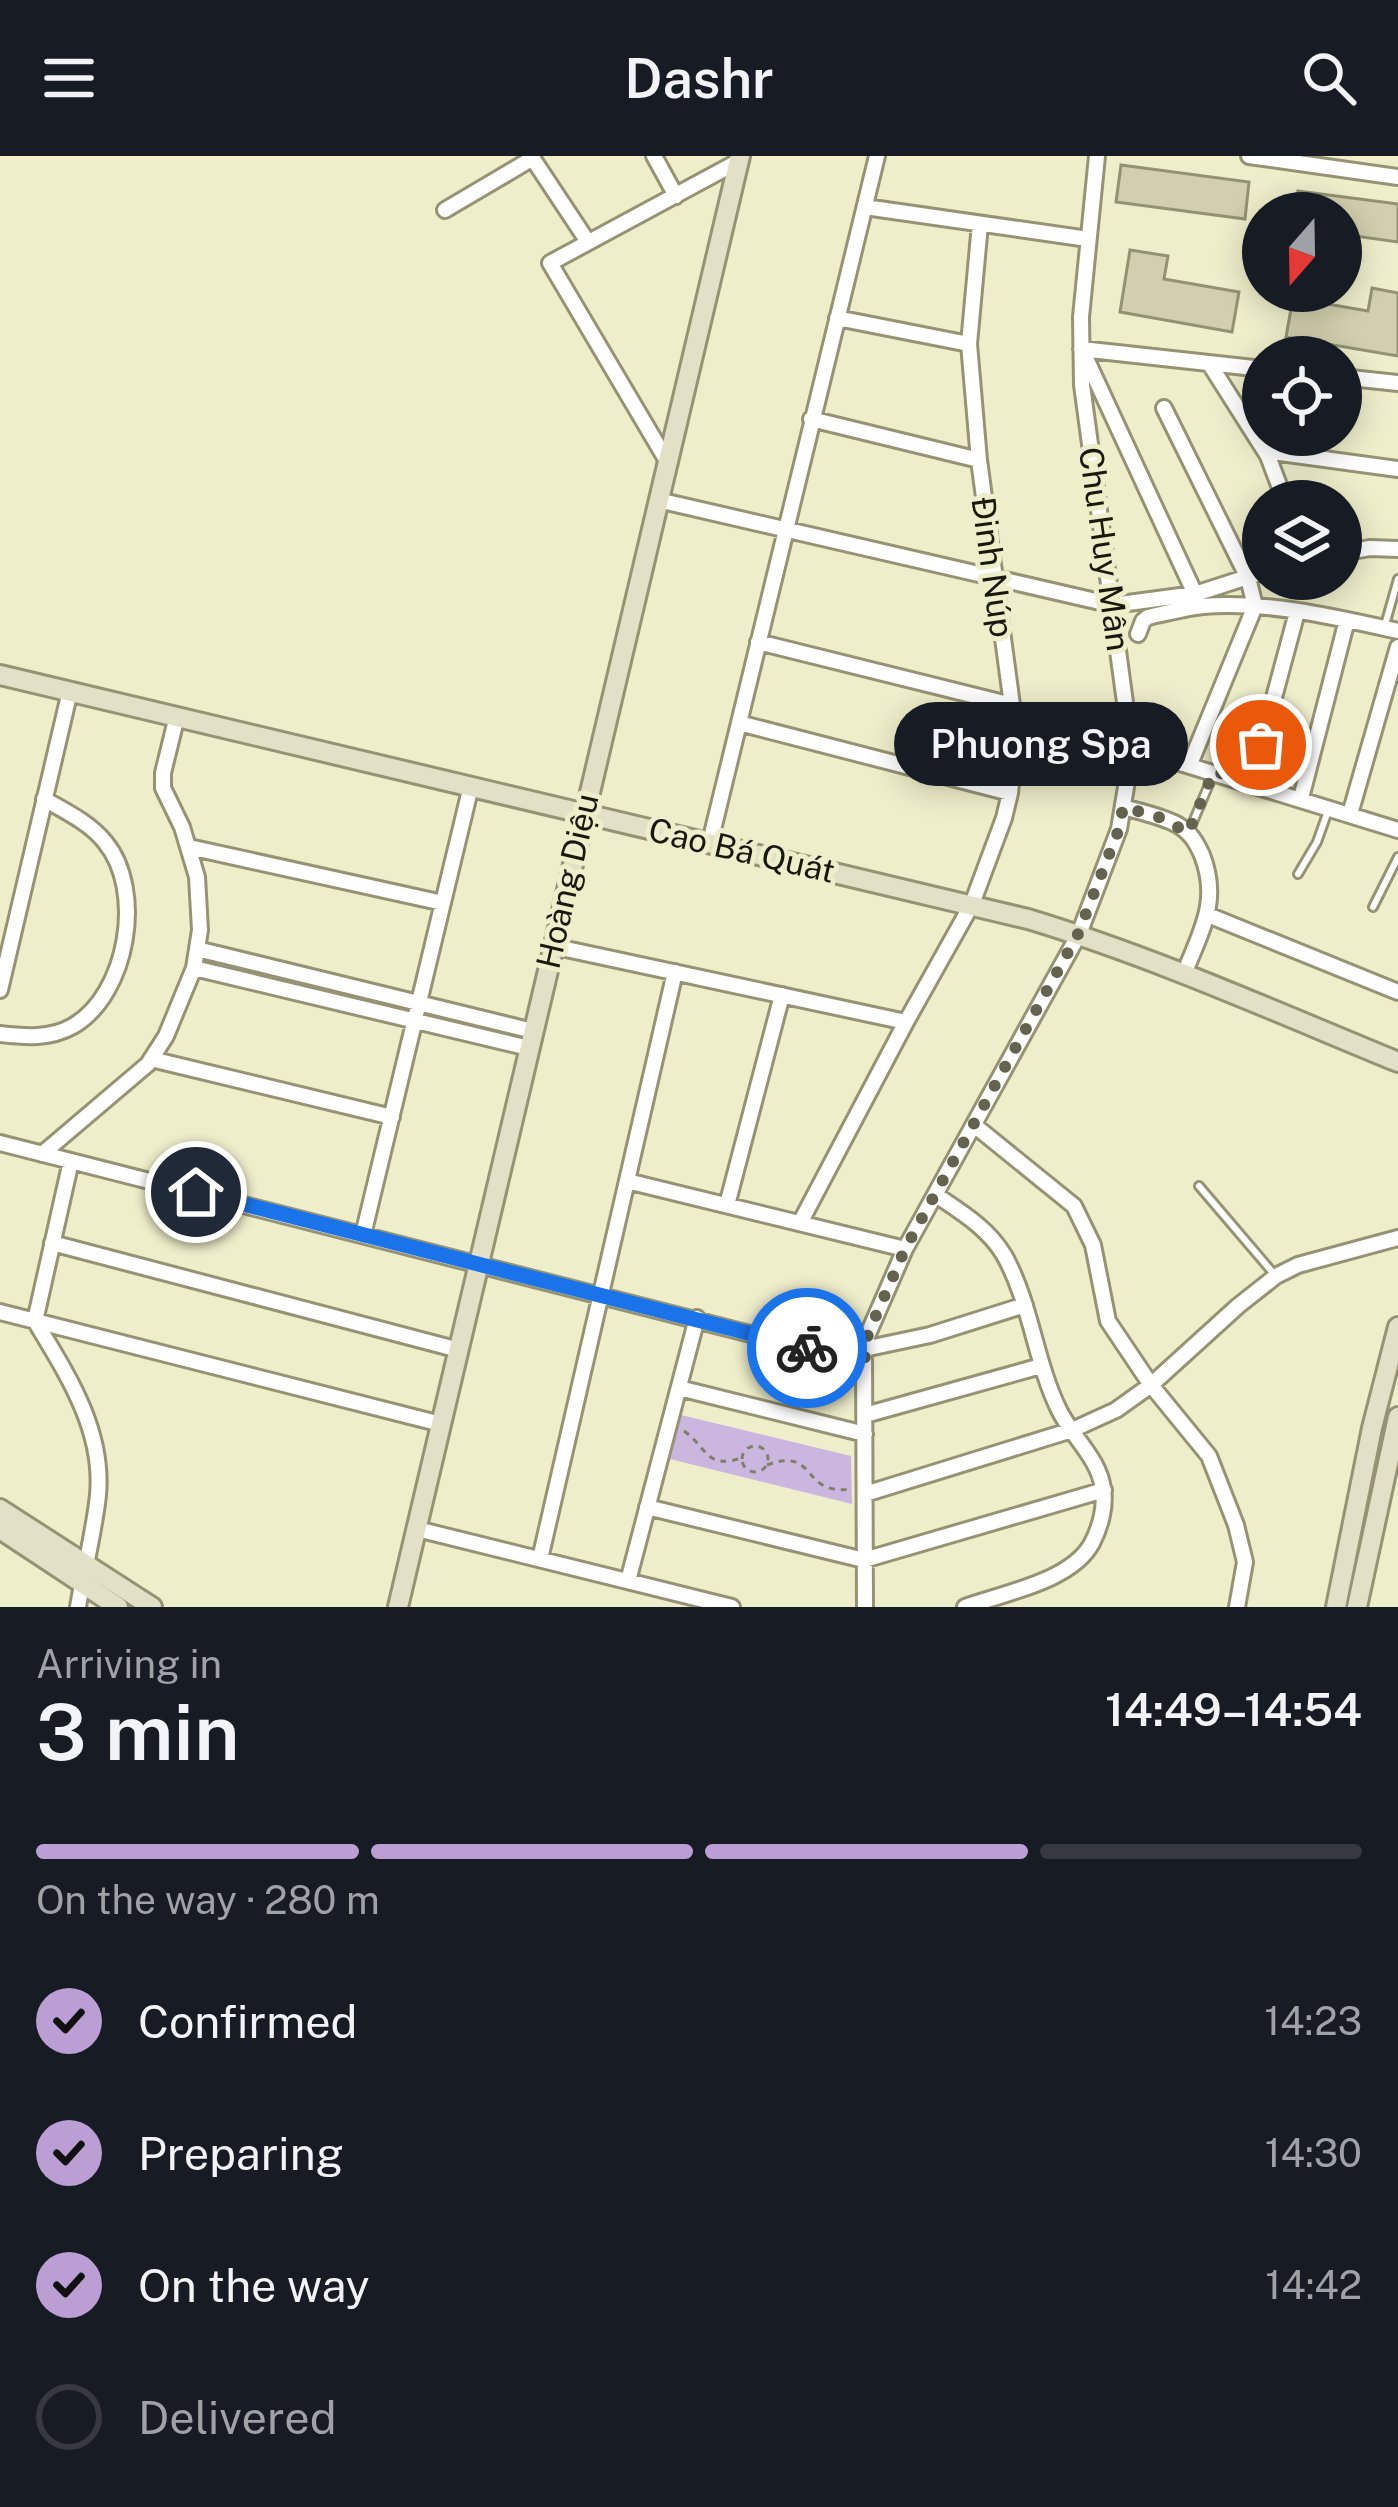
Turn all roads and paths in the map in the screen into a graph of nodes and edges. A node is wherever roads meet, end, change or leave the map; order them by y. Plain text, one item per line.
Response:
1 (654, 156) edge
2 (877, 156) edge
3 (1096, 156) edge
4 (1249, 156) edge
5 (532, 157) edge
6 (739, 158) edge
7 (1334, 162) edge
8 (1398, 177) edge
9 (676, 196) junction
10 (865, 207) junction
11 (445, 210) dead end
12 (980, 224) junction
13 (1088, 239) junction
14 (588, 242) junction
15 (837, 318) junction
16 (969, 344) junction
17 (1082, 349) junction
18 (1209, 363) junction
19 (1242, 366) edge
20 (1362, 379) edge
21 (1398, 383) edge
22 (1164, 408) dead end
23 (1242, 415) edge
24 (811, 419) junction
25 (1302, 456) edge
26 (979, 460) junction
27 (667, 461) junction
28 (1398, 469) edge
29 (658, 500) junction
30 (786, 530) junction
31 (1362, 549) edge
32 (1398, 549) edge
33 (1242, 550) edge
34 (994, 579) junction
35 (1242, 579) edge
36 (1398, 579) edge
37 (1195, 594) junction
38 (1255, 600) edge
39 (1113, 605) junction
40 (1255, 606) junction
41 (1297, 612) junction
42 (1348, 620) junction
43 (1391, 630) edge
44 (1138, 634) dead end
45 (758, 642) junction
46 (1398, 647) edge
47 (0, 674) edge
48 (70, 691) junction
49 (1012, 705) junction
50 (177, 716) junction
51 (739, 723) junction
52 (1128, 747) junction
53 (1190, 764) junction
54 (1214, 771) junction
55 (1251, 783) junction
56 (471, 786) junction
57 (1010, 793) junction
58 (1301, 798) junction
59 (44, 799) junction
60 (1123, 807) junction
61 (1330, 808) junction
62 (583, 812) junction
63 (1350, 814) junction
64 (1398, 830) edge
65 (1188, 833) junction
66 (710, 842) junction
67 (189, 847) junction
68 (1398, 857) edge
69 (1298, 874) dead end
70 (443, 903) junction
71 (972, 904) junction
72 (1373, 907) dead end
73 (1208, 915) junction
74 (1078, 934) junction
75 (552, 946) junction
76 (197, 949) junction
77 (194, 968) junction
78 (675, 972) junction
79 (1184, 974) junction
80 (0, 990) edge
81 (1398, 992) edge
82 (782, 995) junction
83 (419, 1003) junction
84 (415, 1021) junction
85 (906, 1022) junction
86 (0, 1034) edge
87 (531, 1040) junction
88 (151, 1059) junction
89 (1398, 1062) edge
90 (392, 1118) junction
91 (974, 1125) junction
92 (0, 1144) edge
93 (42, 1154) junction
94 (71, 1161) junction
95 (627, 1180) junction
96 (1199, 1186) dead end
97 (936, 1195) junction
98 (727, 1205) junction
99 (800, 1222) junction
100 (363, 1234) junction
101 (1398, 1238) edge
102 (52, 1243) junction
103 (905, 1249) junction
104 (479, 1264) junction
105 (1276, 1276) junction
106 (601, 1294) junction
107 (1025, 1305) junction
108 (0, 1312) edge
109 (697, 1318) junction
110 (35, 1321) junction
111 (1398, 1328) edge
112 (458, 1350) junction
113 (864, 1356) junction
114 (1041, 1366) junction
115 (1151, 1385) junction
116 (679, 1388) junction
117 (1390, 1389) edge
118 (865, 1415) junction
119 (1398, 1417) edge
120 (441, 1424) junction
121 (1072, 1430) junction
122 (667, 1434) junction
123 (865, 1434) junction
124 (741, 1458) junction
125 (767, 1465) junction
126 (865, 1490) junction
127 (1103, 1490) junction
128 (647, 1507) junction
129 (0, 1509) edge
130 (0, 1529) edge
131 (417, 1529) junction
132 (540, 1559) junction
133 (864, 1560) junction
134 (84, 1574) junction
135 (628, 1580) junction
136 (1234, 1606) edge
137 (78, 1607) edge
138 (118, 1607) edge
139 (152, 1607) edge
140 (398, 1607) edge
141 (732, 1607) edge
142 (866, 1607) edge
143 (965, 1607) edge
144 (1336, 1607) edge
145 (1357, 1607) edge

1 - 9 street
2 - 10 street
3 - 13 street, Chu Huy Mân
4 - 7 street
5 - 11 street
5 - 14 street
6 - 9 street
6 - 27 street, Hoàng Diệu
7 - 8 street
9 - 14 street
10 - 12 street
10 - 15 street
12 - 13 street
12 - 16 street, Đinh Núp
13 - 17 street, Chu Huy Mân
14 - 27 street
15 - 16 street
15 - 24 street
16 - 26 street, Đinh Núp
17 - 18 street
17 - 37 street
17 - 39 street, Chu Huy Mân
18 - 19 street
18 - 23 street
20 - 21 street
22 - 33 street
24 - 26 street
24 - 30 street
25 - 28 street
26 - 34 street, Đinh Núp
27 - 29 street, Hoàng Diệu
29 - 30 street
29 - 62 street, Hoàng Diệu
30 - 34 street
30 - 45 street
31 - 32 street
34 - 39 street
34 - 49 street, Đinh Núp
35 - 37 street
36 - 43 lane
37 - 39 street
38 - 40 street
39 - 52 street, Chu Huy Mân
40 - 41 street
40 - 44 street
40 - 53 street
41 - 42 street
41 - 55 street
42 - 43 street
42 - 58 street
45 - 49 street
45 - 51 street
46 - 63 street
47 - 48 street, Cao Bá Quát
48 - 50 street, Cao Bá Quát
48 - 59 street
49 - 57 street, Đinh Núp
50 - 56 street, Cao Bá Quát
50 - 67 street
51 - 57 street
51 - 66 street
52 - 53 street
52 - 60 street, Chu Huy Mân
53 - 54 street
54 - 55 street
54 - 65 lane
55 - 58 street
56 - 62 street, Cao Bá Quát
56 - 70 street
57 - 71 street, Đinh Núp
58 - 61 street
59 - 80 street
59 - 86 street
60 - 65 street
60 - 74 street, Chu Huy Mân
61 - 63 street
61 - 69 lane
62 - 66 street, Cao Bá Quát
62 - 75 street, Hoàng Diệu
63 - 64 street
65 - 73 street
66 - 71 street, Cao Bá Quát
67 - 70 street
67 - 76 street
68 - 72 lane
70 - 83 street
71 - 74 street, Cao Bá Quát
71 - 85 street, Đinh Núp
73 - 79 street
73 - 81 street
74 - 79 street, Cao Bá Quát
74 - 91 street, Chu Huy Mân
75 - 78 street
75 - 87 street, Hoàng Diệu
76 - 77 street
76 - 83 street
77 - 84 street
77 - 88 street
78 - 82 street
78 - 95 street
79 - 89 street, Cao Bá Quát
82 - 85 street
82 - 98 street
83 - 84 street
83 - 87 street
84 - 87 street
84 - 90 street
85 - 99 street, Đinh Núp
87 - 104 street, Hoàng Diệu
88 - 90 street
88 - 93 street
90 - 100 street
91 - 97 street, Chu Huy Mân
91 - 115 street
92 - 93 street
93 - 94 street
94 - 100 street
94 - 102 street
95 - 98 street
95 - 106 street
96 - 105 lane
97 - 103 street, Chu Huy Mân
97 - 107 street
98 - 99 street
99 - 103 street
100 - 104 street
101 - 105 street
102 - 110 street
102 - 112 street
103 - 113 street, Chu Huy Mân
104 - 106 street
104 - 112 street, Hoàng Diệu
105 - 115 street
106 - 109 street
106 - 132 street
107 - 113 street
107 - 114 street
108 - 110 street
109 - 113 street
109 - 116 street
110 - 120 street
110 - 134 street
111 - 117 street
112 - 120 street, Hoàng Diệu
113 - 118 street
114 - 118 street
114 - 121 street
115 - 121 street
115 - 136 street
116 - 122 street
116 - 123 street
117 - 144 street
118 - 123 street
119 - 145 street
120 - 131 street, Hoàng Diệu
121 - 126 street
121 - 127 street
122 - 124 path
122 - 128 street
123 - 126 street
124 - 125 path
124 - 125 path
125 - 126 path
126 - 133 street
127 - 133 street
127 - 143 street
128 - 133 street
128 - 135 street
129 - 134 street
130 - 134 street
131 - 132 street
131 - 140 street, Hoàng Diệu
132 - 135 street
133 - 142 street
134 - 137 street
134 - 138 street
134 - 139 street
135 - 141 street

